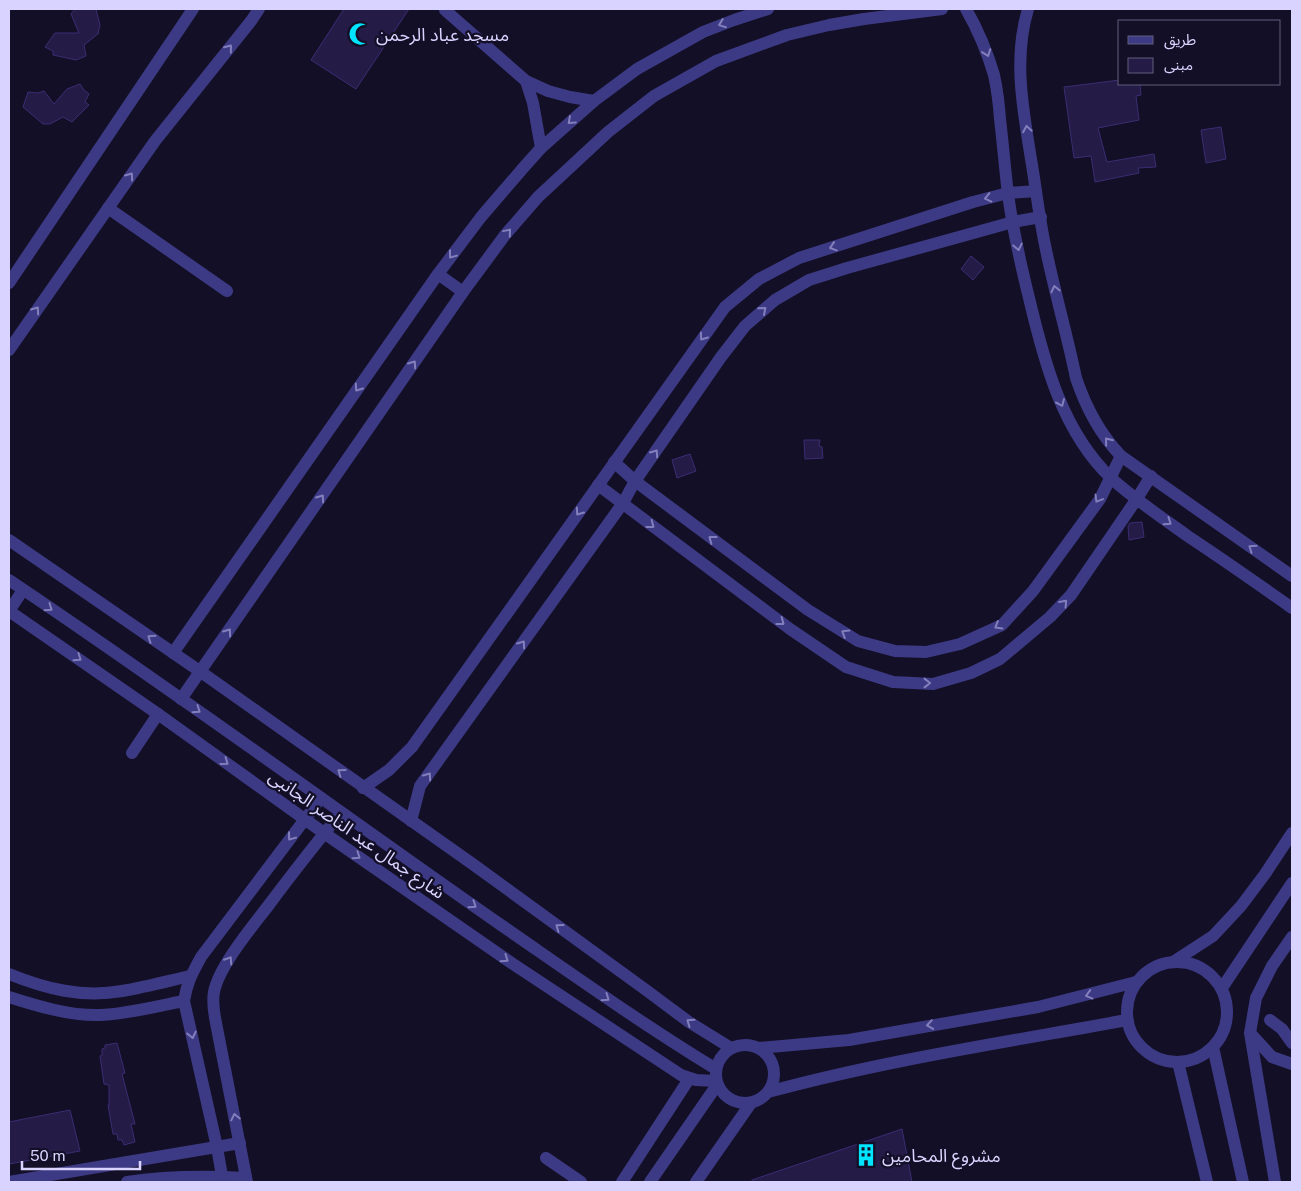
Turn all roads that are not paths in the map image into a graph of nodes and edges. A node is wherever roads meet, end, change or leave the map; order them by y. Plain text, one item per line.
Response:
1 (193, 9) edge
2 (259, 9) edge
3 (768, 9) edge
4 (942, 9) edge
5 (966, 9) edge
6 (1028, 9) edge
7 (445, 10) edge
8 (526, 81) junction
9 (594, 101) junction
10 (541, 148) junction
11 (1036, 190) junction
12 (1008, 193) junction
13 (108, 208) junction
14 (1041, 217) junction
15 (1013, 222) junction
16 (438, 274) junction
17 (9, 283) edge
18 (227, 291) dead end
19 (463, 292) junction
20 (9, 350) edge
21 (1121, 456) junction
22 (614, 462) junction
23 (1151, 476) junction
24 (1110, 477) junction
25 (635, 481) junction
26 (598, 485) junction
27 (1136, 500) junction
28 (623, 503) junction
29 (9, 540) edge
30 (1292, 576) edge
31 (9, 580) edge
32 (23, 590) junction
33 (1292, 608) edge
34 (9, 611) edge
35 (173, 653) junction
36 (201, 672) junction
37 (182, 699) junction
38 (158, 714) junction
39 (132, 753) dead end
40 (363, 788) junction
41 (321, 798) junction
42 (342, 813) junction
43 (305, 819) junction
44 (411, 821) junction
45 (324, 833) junction
46 (1292, 833) edge
47 (1292, 884) edge
48 (1292, 937) edge
49 (1173, 962) junction
50 (9, 974) edge
51 (190, 976) junction
52 (1136, 982) junction
53 (1222, 988) junction
54 (9, 997) edge
55 (184, 1001) junction
56 (1127, 1020) junction
57 (1270, 1020) dead end
58 (1250, 1034) junction
59 (1292, 1043) edge
60 (1213, 1047) junction
61 (731, 1048) junction
62 (759, 1048) junction
63 (1178, 1062) junction
64 (1292, 1064) edge
65 (716, 1078) junction
66 (689, 1079) junction
67 (768, 1092) junction
68 (751, 1103) junction
69 (240, 1143) junction
70 (217, 1147) junction
71 (546, 1158) dead end
72 (222, 1180) edge
73 (247, 1180) edge
74 (9, 1182) edge
75 (127, 1182) edge
76 (581, 1182) edge
77 (622, 1182) edge
78 (650, 1182) edge
79 (696, 1182) edge
80 (1206, 1182) edge
81 (1243, 1182) edge
82 (1276, 1182) edge

1 - 17 street
13 -> 2 street
3 -> 9 street
19 -> 4 street
5 -> 12 street
11 -> 6 street
7 - 8 street
8 - 9 street
8 - 10 street
9 -> 10 street
10 -> 16 street
11 - 12 street
11 - 14 street
12 - 15 street
12 -> 22 street
13 - 18 street
20 -> 13 street
14 - 15 street
21 -> 14 street
15 -> 24 street
25 -> 15 street
16 - 19 street
16 -> 35 street
36 -> 19 street
21 - 23 street
21 - 24 street
22 - 25 street
22 - 26 street
23 - 27 street
30 -> 23 street
24 -> 25 street
24 - 27 street
25 - 28 street
26 - 28 street
26 -> 40 street
28 -> 27 street
27 -> 33 street
44 -> 28 street
35 -> 29 street
31 - 32 street
32 - 34 street
32 -> 37 street
34 -> 38 street, شارع جمال عبد الناصر الجانبى
35 - 36 street
36 - 37 street
40 -> 36 street
37 -> 41 street
38 - 39 street
38 -> 43 street, شارع جمال عبد الناصر الجانبى
40 - 44 street
41 - 42 street
41 - 43 street
42 - 45 street
42 -> 65 street
43 - 45 street, شارع جمال عبد الناصر الجانبى
43 -> 51 street
61 -> 44 street
45 -> 66 street, شارع جمال عبد الناصر الجانبى
69 -> 45 street
46 - 49 street
47 - 53 street
48 - 58 street
49 - 52 street
49 - 53 street
50 - 51 street
51 - 55 street
52 - 56 street
52 -> 62 street
53 - 60 street
54 - 55 street
55 -> 70 street
56 - 63 street
56 - 67 street
57 - 59 street
58 - 64 street
58 - 82 street
60 - 63 street
60 - 81 street
61 - 62 street
61 - 65 street
62 - 67 street
63 - 80 street
65 - 66 street, شارع جمال عبد الناصر الجانبى
65 - 68 street
65 - 78 street
66 - 77 street
67 - 68 street
68 - 79 street
69 - 70 street
69 - 73 street
70 - 72 street
70 - 74 street
71 - 76 street
72 - 73 street
72 - 75 street

